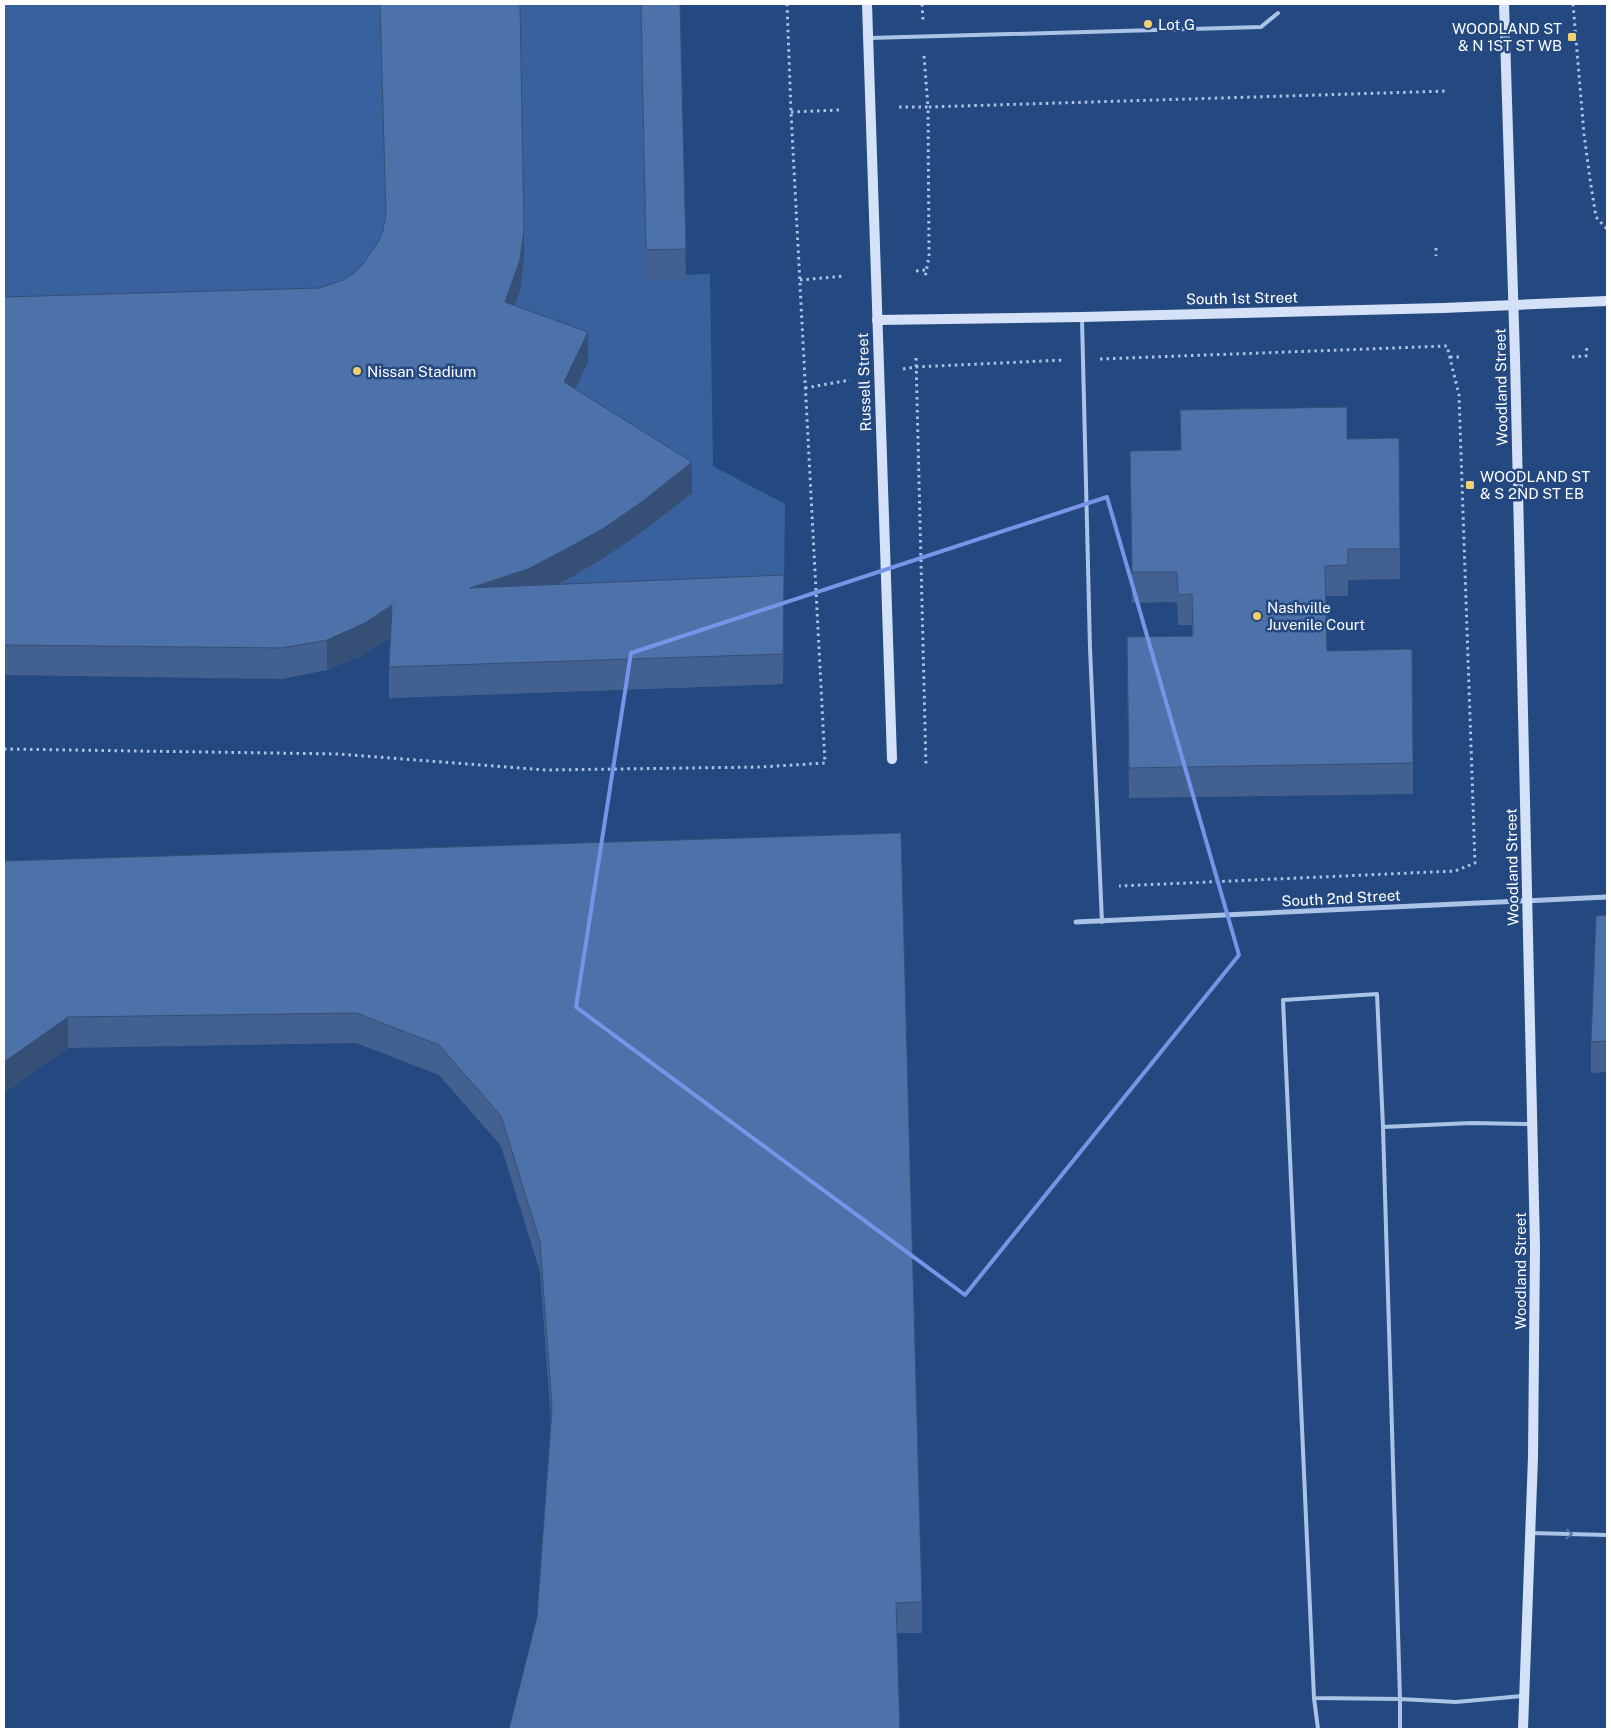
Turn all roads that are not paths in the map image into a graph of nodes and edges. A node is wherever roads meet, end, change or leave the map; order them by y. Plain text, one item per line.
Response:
1 (867, 4) edge
2 (1504, 4) edge
3 (1278, 14) dead end
4 (868, 38) junction
5 (1607, 301) edge
6 (1514, 304) junction
7 (1082, 317) junction
8 (877, 320) junction
9 (892, 759) dead end
10 (1607, 897) edge
11 (1528, 902) junction
12 (1076, 922) dead end
13 (1102, 922) junction
14 (1532, 1124) junction
15 (1383, 1127) junction
16 (1531, 1533) junction
17 (1607, 1535) edge
18 (1524, 1696) junction
19 (1314, 1698) junction
20 (1400, 1699) junction
21 (1318, 1729) edge
22 (1400, 1729) edge
23 (1523, 1729) edge

1 - 4 main road, Russell Street
2 - 6 main road, Woodland Street
3 - 4 lane
4 - 8 main road, Russell Street
5 - 6 main road, South 1st Street
6 - 7 main road, South 1st Street
6 - 11 main road, Woodland Street
7 - 8 main road, South 1st Street
7 - 13 lane
8 - 9 main road, Russell Street
10 - 11 street, South 2nd Street
11 - 13 street, South 2nd Street
11 - 14 main road, Woodland Street
12 - 13 street, South 2nd Street
14 - 15 lane
14 - 16 main road, Woodland Street
15 - 19 lane
15 - 20 lane
16 -> 17 lane
16 - 18 main road, Woodland Street
18 - 20 lane
18 - 23 main road, Woodland Street
19 - 20 lane
19 - 21 lane
20 - 22 lane

